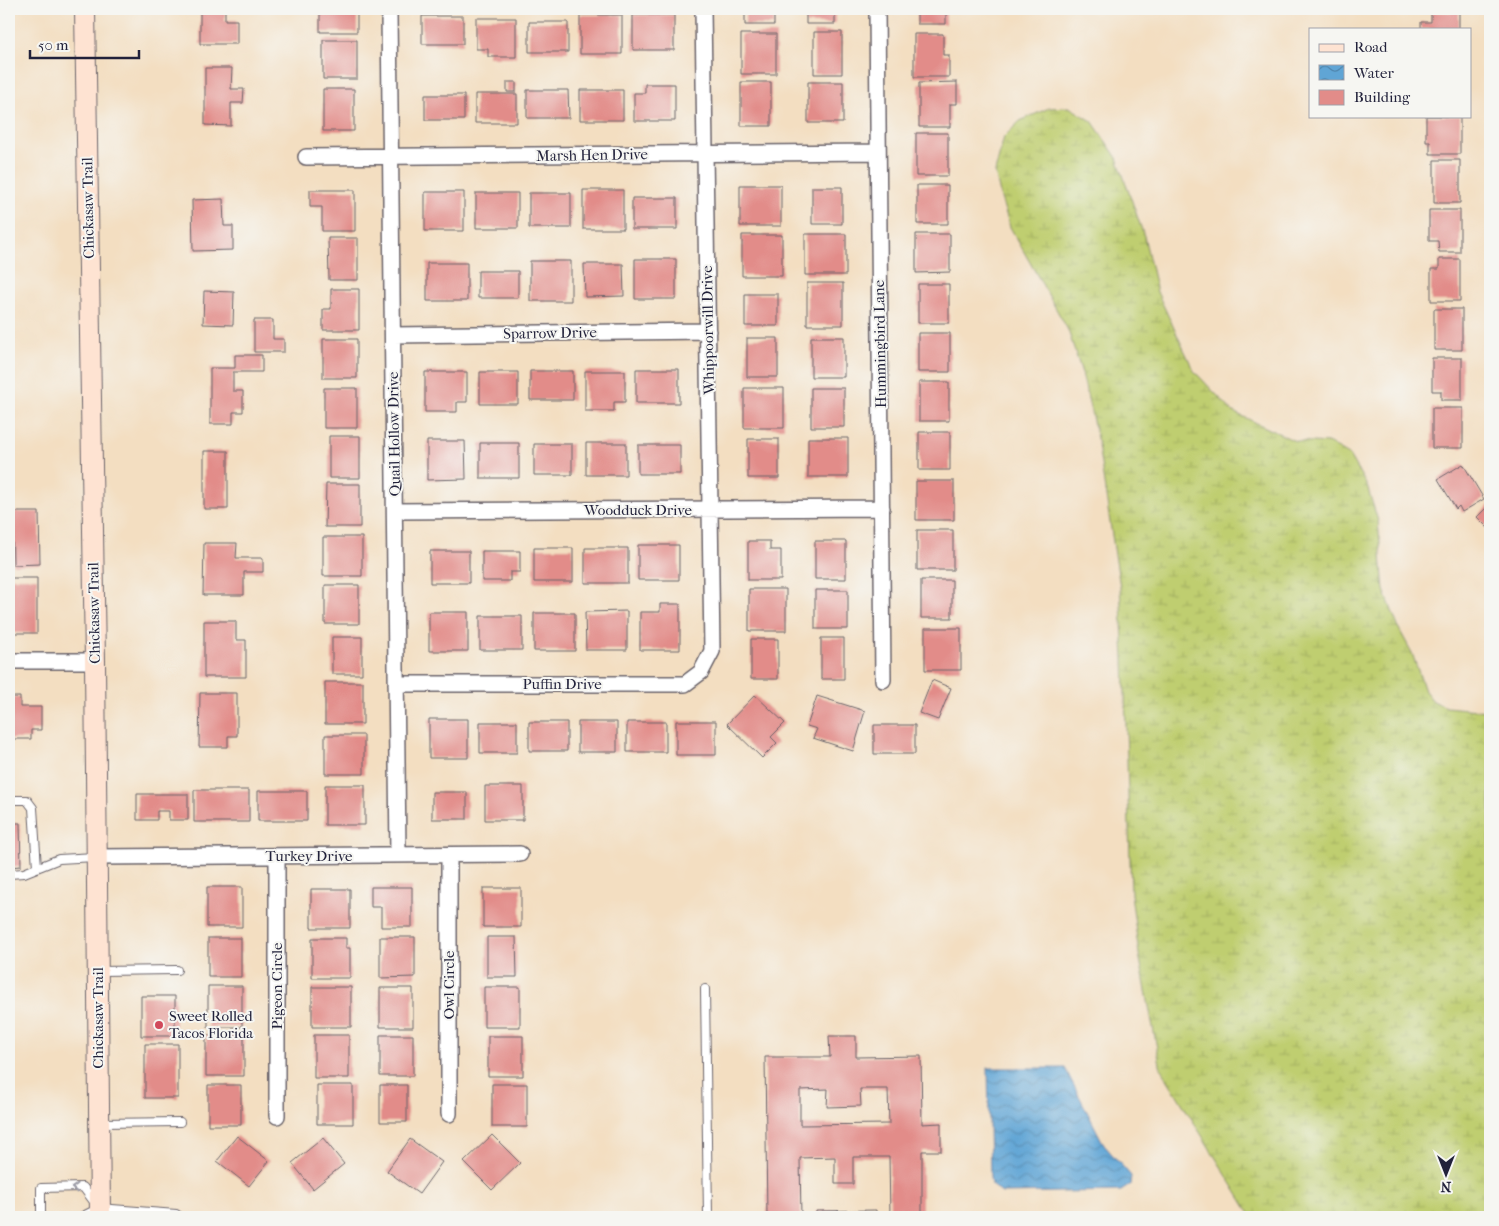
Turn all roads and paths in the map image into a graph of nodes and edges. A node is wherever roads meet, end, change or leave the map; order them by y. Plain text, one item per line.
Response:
1 (85, 9) edge
2 (703, 9) edge
3 (877, 9) edge
4 (390, 10) edge
5 (878, 152) junction
6 (705, 154) junction
7 (306, 157) dead end
8 (391, 157) junction
9 (708, 331) junction
10 (393, 335) junction
11 (882, 508) junction
12 (710, 509) junction
13 (395, 512) junction
14 (712, 651) joint
15 (95, 660) junction
16 (9, 661) edge
17 (883, 680) dead end
18 (396, 684) junction
19 (9, 800) edge
20 (520, 854) dead end
21 (398, 855) junction
22 (449, 855) junction
23 (277, 856) junction
24 (97, 857) junction
25 (37, 867) junction
26 (9, 874) edge
27 (177, 970) dead end
28 (98, 972) junction
29 (705, 989) dead end
30 (449, 1114) dead end
31 (277, 1116) dead end
32 (180, 1122) dead end
33 (99, 1123) junction
34 (100, 1213) edge
35 (41, 1217) edge
36 (81, 1217) edge
37 (180, 1217) edge
38 (708, 1217) edge

1 - 15 street, Chickasaw Trail
2 - 6 street, Whippoorwill Drive
3 - 5 street, Hummingbird Lane
4 - 8 street, Quail Hollow Drive
5 - 6 street, Marsh Hen Drive
5 - 11 street, Hummingbird Lane
6 - 8 street, Marsh Hen Drive
6 - 9 street, Whippoorwill Drive
7 - 8 street, Marsh Hen Drive
8 - 10 street, Quail Hollow Drive
9 - 10 street, Sparrow Drive
9 - 12 street, Whippoorwill Drive
10 - 13 street, Quail Hollow Drive
11 - 12 street, Woodduck Drive
11 - 17 street, Hummingbird Lane
12 - 13 street, Woodduck Drive
12 - 14 street, Whippoorwill Drive
13 - 18 street, Quail Hollow Drive
14 - 18 street, Puffin Drive
15 - 16 street
15 - 24 street, Chickasaw Trail
18 - 21 street, Quail Hollow Drive
19 - 25 lane
20 - 22 street, Turkey Drive
21 - 22 street, Turkey Drive
21 - 23 street, Turkey Drive
22 - 30 street, Owl Circle
23 - 24 street, Turkey Drive
23 - 31 street, Pigeon Circle
24 - 25 lane
24 - 28 street, Chickasaw Trail
25 - 26 lane
27 - 28 lane
28 - 33 street, Chickasaw Trail
29 - 38 lane
32 - 33 lane
33 - 34 street, Chickasaw Trail
34 -> 35 lane
34 - 36 lane
34 - 37 lane

